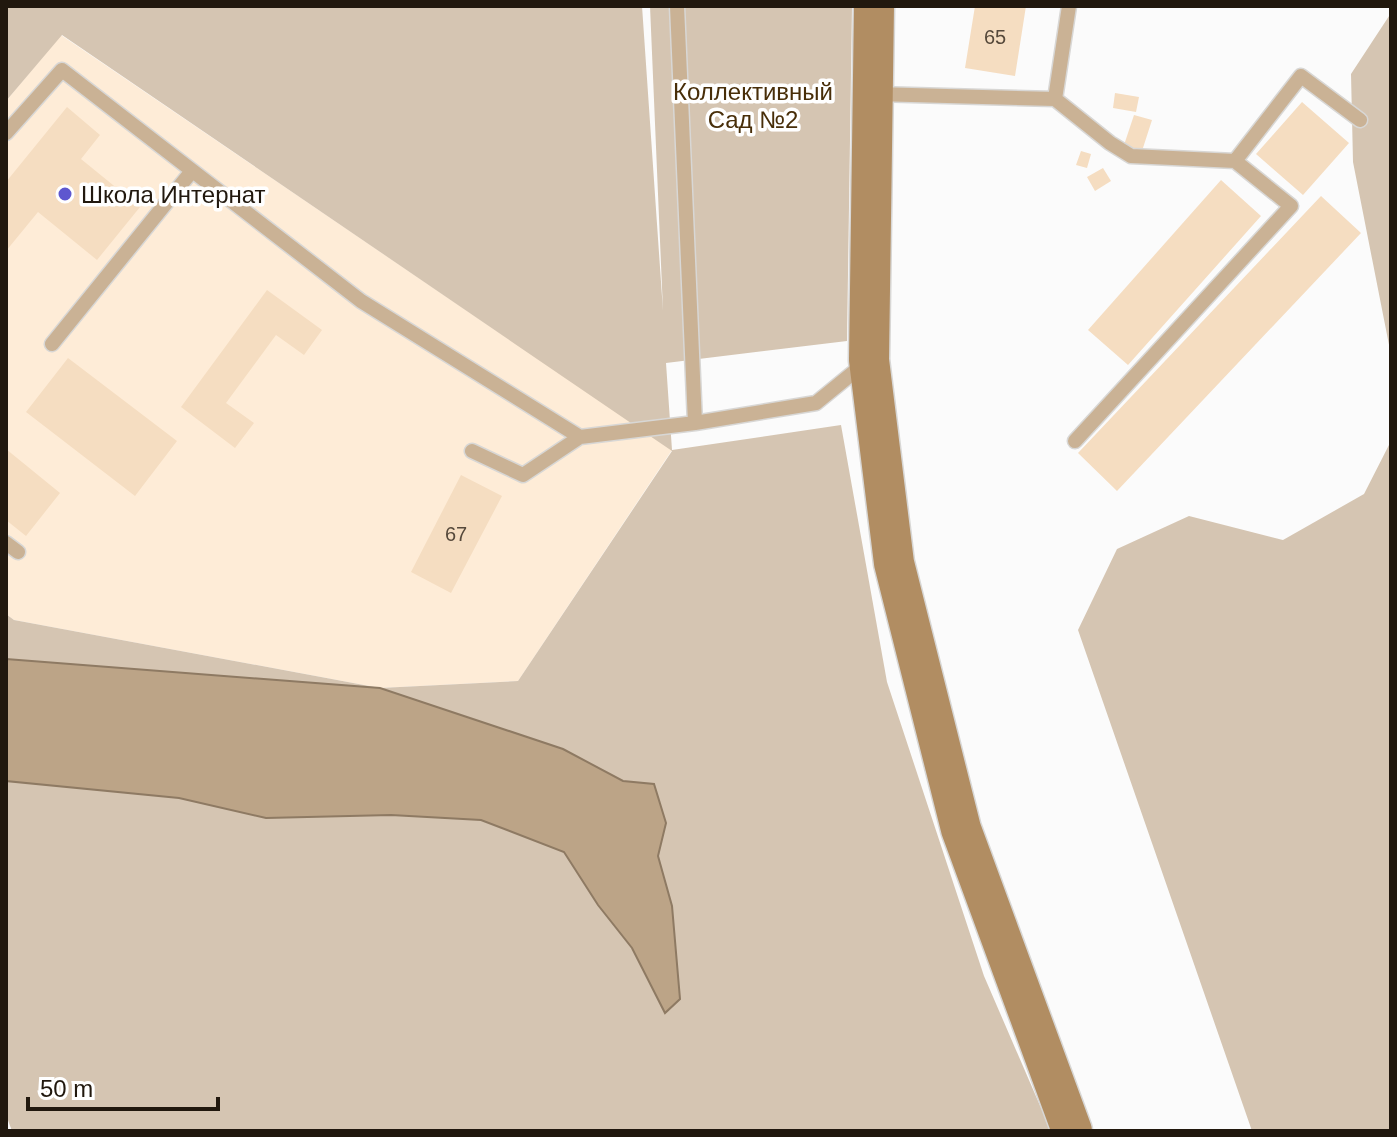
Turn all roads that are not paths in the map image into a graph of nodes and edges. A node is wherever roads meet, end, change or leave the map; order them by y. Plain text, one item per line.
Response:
1 (677, 6) edge
2 (874, 6) edge
3 (1069, 6) edge
4 (872, 94) junction
5 (1055, 99) junction
6 (1360, 120) dead end
7 (6, 133) edge
8 (1235, 161) junction
9 (192, 171) junction
10 (52, 344) dead end
11 (869, 360) junction
12 (695, 423) junction
13 (580, 437) junction
14 (1075, 441) dead end
15 (472, 451) dead end
16 (1072, 1131) edge

1 - 12 lane
2 - 4 main road
3 - 5 lane
4 - 5 lane
4 - 11 main road
5 - 8 lane
6 - 8 lane
7 - 9 lane
8 - 14 lane
9 - 10 lane
9 - 13 lane
11 - 12 lane
11 - 16 main road
12 - 13 lane
13 - 15 lane

